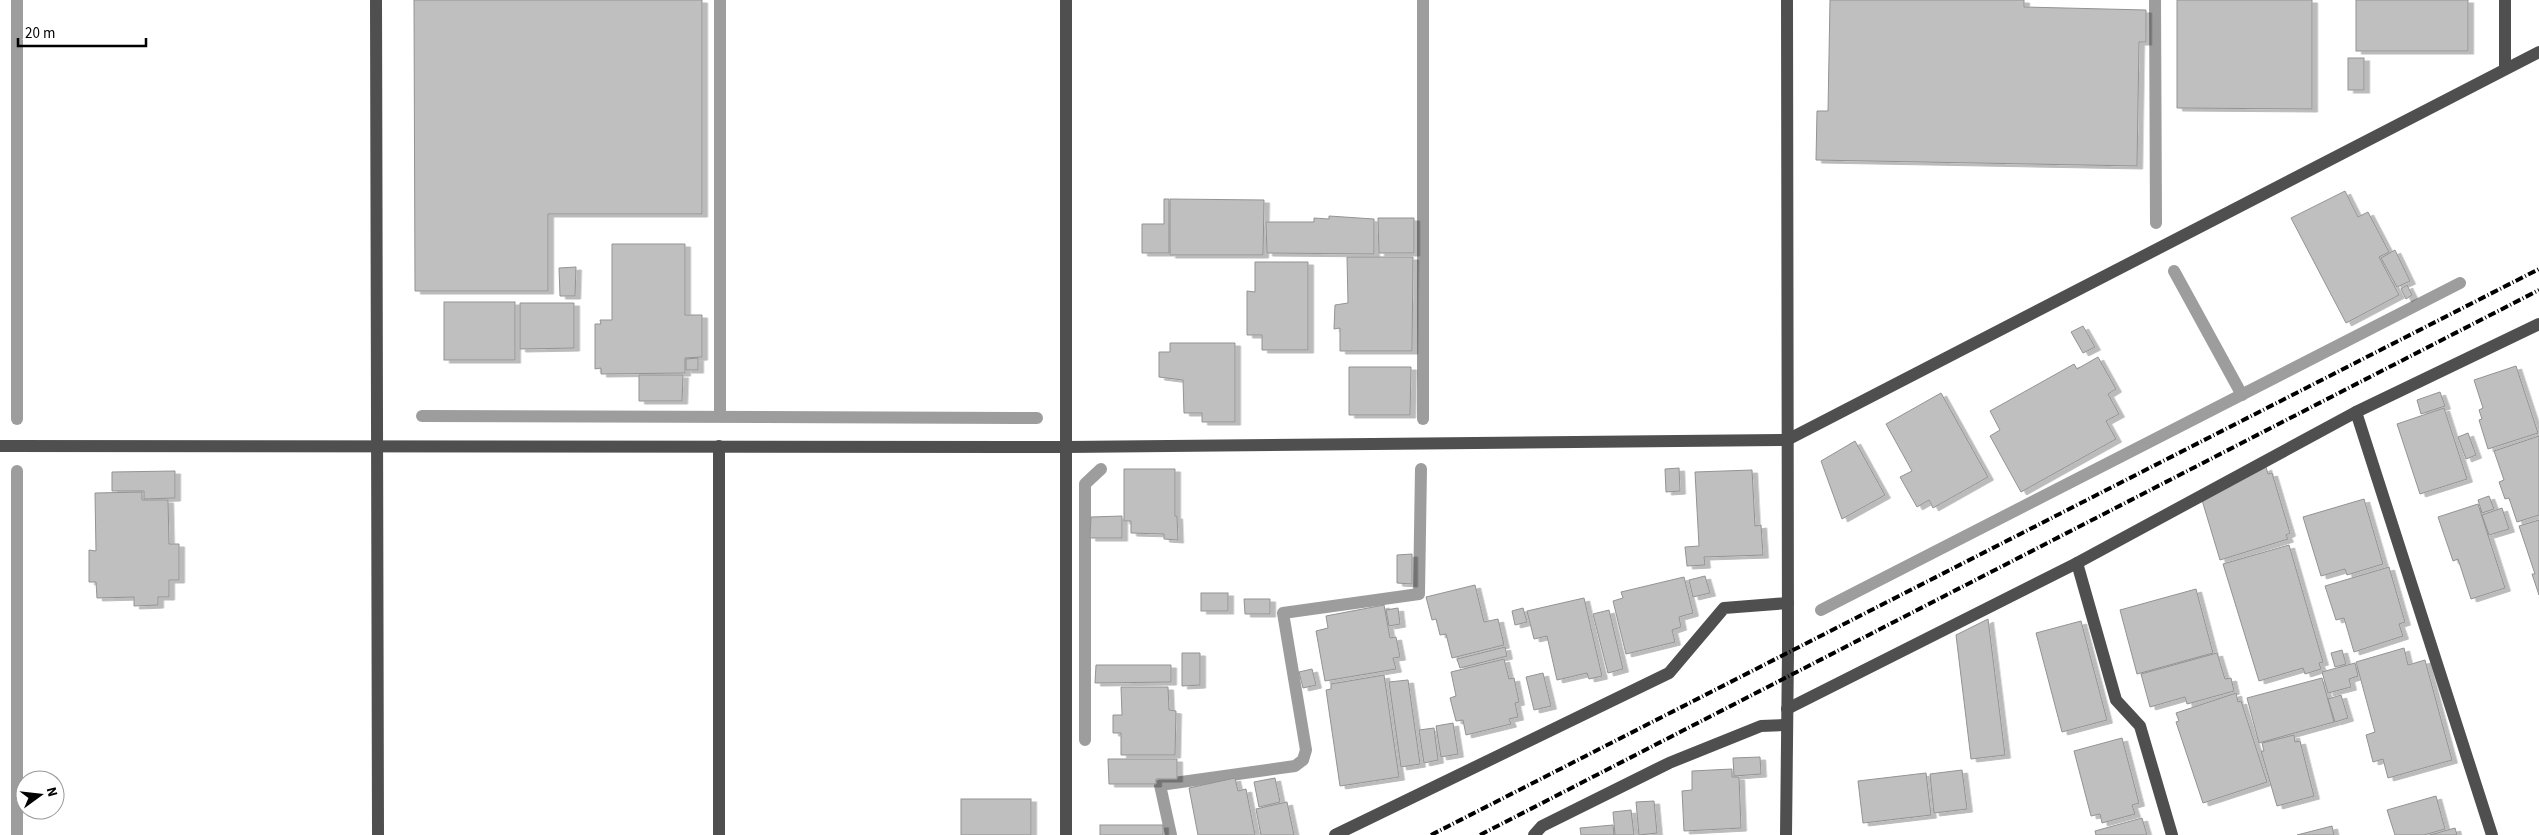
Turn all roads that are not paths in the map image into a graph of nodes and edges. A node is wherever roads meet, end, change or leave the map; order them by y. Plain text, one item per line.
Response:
1 (376, 0) edge
2 (1066, 0) edge
3 (1788, 0) edge
4 (2505, 0) edge
5 (2539, 52) edge
6 (2506, 70) junction
7 (2539, 324) edge
8 (2356, 412) junction
9 (1788, 440) junction
10 (377, 445) junction
11 (0, 446) edge
12 (719, 446) junction
13 (1066, 447) junction
14 (2077, 563) junction
15 (1788, 603) junction
16 (1787, 709) junction
17 (1787, 725) junction
18 (378, 835) edge
19 (719, 835) edge
20 (1066, 835) edge
21 (1334, 835) edge
22 (1534, 835) edge
23 (1786, 835) edge
24 (2172, 835) edge
25 (2492, 835) edge

1 - 10 street
2 - 13 street
3 - 9 street
4 - 6 street
5 - 6 street
6 - 9 street
7 - 8 street
8 - 14 street
8 - 25 street
9 - 13 street
9 - 15 street
10 - 11 street
10 - 12 street
10 - 18 street
12 - 13 street
12 - 19 street
13 - 20 street
14 - 16 street
14 - 24 street
15 - 16 street
15 - 21 street
16 - 17 street
17 - 22 street
17 - 23 street

